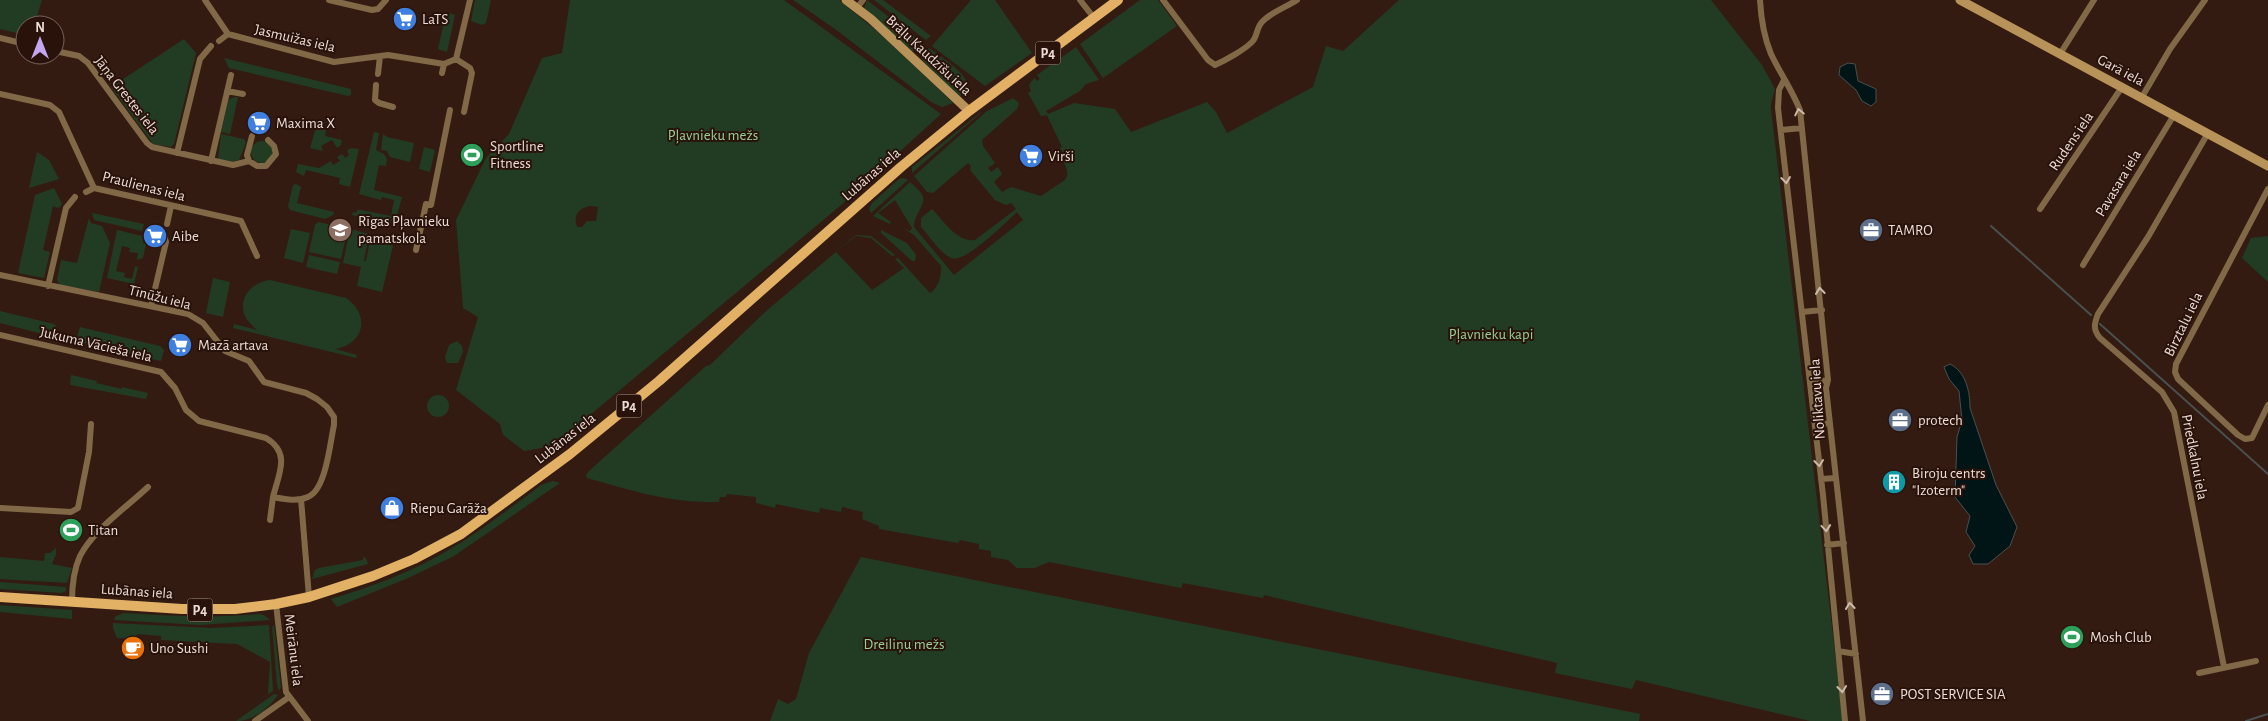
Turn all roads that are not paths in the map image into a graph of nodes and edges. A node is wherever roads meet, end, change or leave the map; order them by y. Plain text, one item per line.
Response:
1 (205, 0) edge
2 (330, 0) edge
3 (386, 0) edge
4 (470, 0) edge
5 (846, 0) edge
6 (863, 0) edge
7 (1080, 0) edge
8 (1118, 0) edge
9 (1163, 0) edge
10 (1297, 0) edge
11 (1760, 0) edge
12 (1960, 0) edge
13 (2094, 0) edge
14 (2205, 0) edge
15 (857, 8) junction
16 (1094, 18) junction
17 (228, 34) junction
18 (0, 38) edge
19 (219, 41) dead end
20 (15, 42) edge
21 (211, 46) dead end
22 (65, 53) edge
23 (2060, 54) junction
24 (380, 56) junction
25 (456, 59) junction
26 (444, 64) junction
27 (442, 73) dead end
28 (231, 74) dead end
29 (378, 74) dead end
30 (1784, 80) junction
31 (376, 85) dead end
32 (2122, 86) junction
33 (227, 91) junction
34 (0, 94) edge
35 (243, 94) dead end
36 (2142, 97) junction
37 (393, 107) dead end
38 (450, 110) dead end
39 (969, 111) junction
40 (464, 112) dead end
41 (2174, 115) junction
42 (1802, 128) junction
43 (1780, 130) junction
44 (2208, 134) junction
45 (252, 136) dead end
46 (268, 140) dead end
47 (177, 153) junction
48 (211, 161) junction
49 (249, 161) junction
50 (2268, 166) edge
51 (94, 188) junction
52 (2268, 189) edge
53 (86, 192) dead end
54 (75, 197) dead end
55 (171, 206) junction
56 (2040, 209) dead end
57 (167, 224) dead end
58 (164, 236) dead end
59 (416, 250) dead end
60 (257, 256) dead end
61 (2083, 265) dead end
62 (0, 275) edge
63 (48, 286) junction
64 (151, 306) junction
65 (1822, 310) junction
66 (1802, 312) junction
67 (0, 335) edge
68 (1828, 380) junction
69 (1810, 382) junction
70 (2268, 405) edge
71 (1830, 423) junction
72 (91, 424) dead end
73 (1815, 425) junction
74 (1836, 478) junction
75 (1821, 479) junction
76 (148, 487) dead end
77 (273, 497) junction
78 (301, 499) junction
79 (0, 508) edge
80 (270, 520) dead end
81 (1827, 544) junction
82 (1844, 544) junction
83 (0, 597) edge
84 (309, 597) junction
85 (72, 602) junction
86 (276, 604) junction
87 (1838, 651) junction
88 (1856, 654) junction
89 (2256, 661) dead end
90 (2224, 667) junction
91 (2198, 673) dead end
92 (288, 697) junction
93 (256, 721) edge
94 (308, 721) edge
95 (1845, 721) edge
96 (1863, 721) edge

1 - 17 street
2 - 3 street
4 - 25 street
5 - 15 street, Brāļu Kaudzīšu iela
6 - 15 street
7 - 16 street
8 - 16 main road, Lubānas iela / P4
9 - 10 street
11 - 30 street, Noliktavu iela
12 - 23 street, Garā iela
13 - 23 street
14 - 36 street
15 - 39 street, Brāļu Kaudzīšu iela
16 - 39 main road, Lubānas iela / P4
17 - 19 street
17 - 24 street, Jasmuižas iela
18 - 20 street
21 - 47 street
22 - 47 street, Jāņa Grestes iela
23 - 32 street, Garā iela
24 - 26 street, Jasmuižas iela
24 - 29 street
25 - 26 street
25 - 40 street
26 - 27 street
28 - 33 street
42 -> 30 street, Noliktavu iela
30 - 43 street, Noliktavu iela
31 - 37 street
32 - 36 street, Garā iela
32 - 56 street, Rudens iela
33 - 35 street
33 - 48 street
34 - 51 street, Praulienas iela
36 - 41 street, Garā iela
38 - 59 street
39 - 84 main road, Lubānas iela / P4
41 - 44 street, Garā iela
41 - 61 street, Pavasara iela
42 - 43 street
65 -> 42 street, Noliktavu iela
43 -> 66 street, Noliktavu iela
44 - 50 street, Garā iela
44 - 90 street, Priedkalnu iela
45 - 49 street
46 - 49 street, Jāņa Grestes iela
47 - 48 street, Jāņa Grestes iela
48 - 49 street, Jāņa Grestes iela
51 - 53 street
51 - 55 street, Praulienas iela
52 - 70 street, Birztalu iela
54 - 63 street
55 - 57 street
55 - 60 street, Praulienas iela
58 - 64 street
62 - 63 street, Tīnūžu iela
63 - 64 street, Tīnūžu iela
64 - 78 street, Tīnūžu iela
65 - 66 street
65 - 68 street, Noliktavu iela
66 - 69 street, Noliktavu iela
67 - 77 street, Jukuma Vācieša iela
68 - 69 street
68 - 71 street, Noliktavu iela
69 - 73 street, Noliktavu iela
71 - 73 street
71 - 74 street, Noliktavu iela
72 - 79 street
73 -> 75 street, Noliktavu iela
74 - 75 street
74 - 82 street, Noliktavu iela
75 -> 81 street, Noliktavu iela
76 - 85 street
77 - 78 street
77 - 80 street
78 - 84 street
81 - 82 street
81 - 87 street, Noliktavu iela
88 -> 82 street, Noliktavu iela
83 - 85 main road, Lubānas iela / P4
84 - 86 main road, Lubānas iela / P4
85 - 86 main road, Lubānas iela / P4
86 - 92 street, Meirānu iela
87 - 88 street
87 -> 95 street, Noliktavu iela
88 - 96 street, Noliktavu iela
89 - 90 street
90 - 91 street
92 - 93 street
92 - 94 street, Meirānu iela

